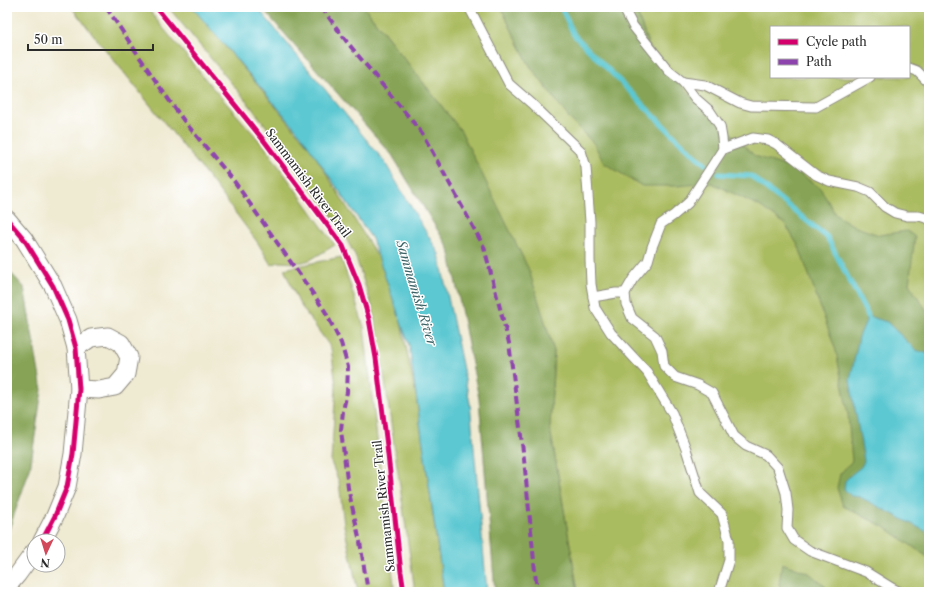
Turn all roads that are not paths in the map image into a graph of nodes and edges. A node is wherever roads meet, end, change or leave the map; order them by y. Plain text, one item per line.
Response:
1 (469, 7) edge
2 (623, 7) edge
3 (910, 68) edge
4 (868, 78) edge
5 (683, 82) junction
6 (929, 83) edge
7 (722, 149) junction
8 (929, 219) edge
9 (7, 220) edge
10 (625, 293) junction
11 (593, 297) junction
12 (76, 348) junction
13 (79, 389) junction
14 (46, 533) edge
15 (26, 563) edge
16 (7, 587) edge
17 (719, 592) edge
18 (900, 592) edge

1 - 11 lane
2 - 5 lane
3 - 6 lane
4 - 5 lane
5 - 7 lane
7 - 8 lane
7 - 10 lane
9 - 12 street
10 - 11 lane
10 - 18 lane
11 - 17 lane
12 - 13 street
12 - 13 street
13 - 14 street
15 - 16 street

